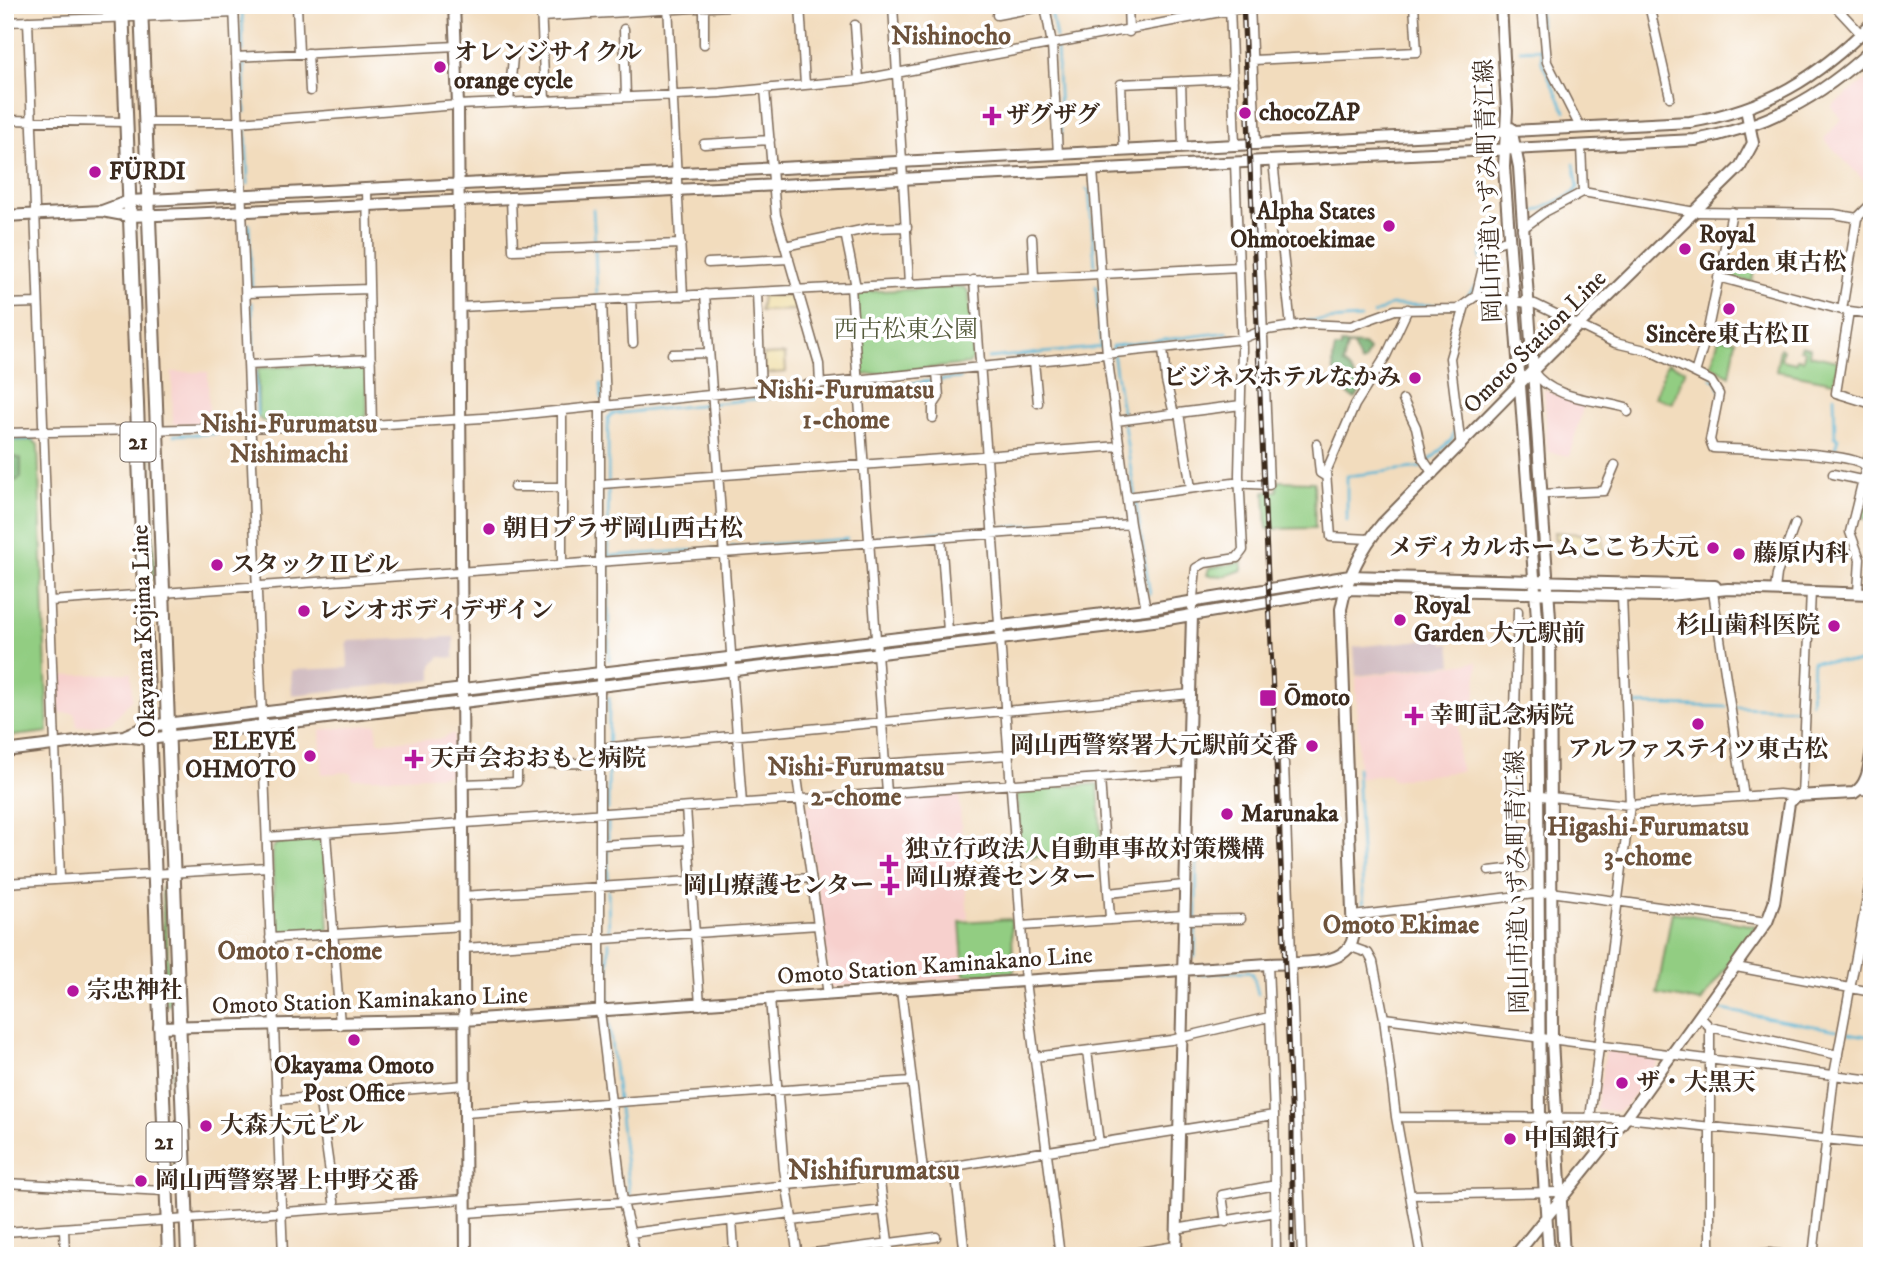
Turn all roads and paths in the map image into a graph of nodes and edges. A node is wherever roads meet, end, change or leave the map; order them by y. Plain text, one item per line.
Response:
1 (297, 5) edge
2 (454, 5) edge
3 (541, 5) edge
4 (745, 5) edge
5 (800, 5) edge
6 (893, 5) edge
7 (1128, 5) edge
8 (1414, 5) edge
9 (1501, 5) edge
10 (1542, 5) edge
11 (1649, 5) edge
12 (1834, 5) edge
13 (1045, 6) edge
14 (1253, 6) edge
15 (668, 8) edge
16 (704, 8) junction
17 (1230, 8) edge
18 (235, 9) edge
19 (122, 11) edge
20 (141, 11) edge
21 (997, 15) dead end
22 (541, 17) junction
23 (28, 21) junction
24 (5, 22) edge
25 (1872, 23) edge
26 (855, 25) dead end
27 (624, 29) dead end
28 (1129, 32) junction
29 (1861, 34) junction
30 (704, 44) dead end
31 (1052, 45) junction
32 (456, 46) junction
33 (1872, 49) edge
34 (299, 53) junction
35 (309, 53) junction
36 (236, 57) junction
37 (513, 57) dead end
38 (1253, 60) junction
39 (899, 74) junction
40 (1233, 79) junction
41 (859, 80) junction
42 (1181, 81) junction
43 (805, 85) junction
44 (765, 89) junction
45 (310, 91) dead end
46 (672, 95) junction
47 (626, 97) junction
48 (1670, 97) dead end
49 (545, 101) junction
50 (509, 102) junction
51 (458, 105) junction
52 (1746, 109) junction
53 (31, 119) junction
54 (5, 120) edge
55 (125, 122) junction
56 (145, 122) junction
57 (239, 122) junction
58 (1580, 127) junction
59 (1752, 127) junction
60 (1509, 131) junction
61 (770, 140) junction
62 (704, 144) dead end
63 (1256, 144) junction
64 (1235, 145) junction
65 (1581, 146) junction
66 (1183, 148) junction
67 (1510, 150) junction
68 (1124, 151) junction
69 (1058, 154) junction
70 (1273, 161) junction
71 (904, 162) junction
72 (1256, 162) junction
73 (1235, 163) junction
74 (772, 169) junction
75 (1093, 170) junction
76 (677, 173) junction
77 (904, 178) junction
78 (774, 185) junction
79 (459, 186) junction
80 (367, 190) junction
81 (678, 190) junction
82 (1583, 192) junction
83 (243, 196) junction
84 (512, 198) junction
85 (148, 200) junction
86 (459, 200) junction
87 (129, 201) junction
88 (1872, 204) edge
89 (368, 206) junction
90 (102, 211) junction
91 (243, 211) junction
92 (1695, 212) junction
93 (1732, 212) junction
94 (35, 214) junction
95 (149, 215) junction
96 (5, 216) edge
97 (129, 216) junction
98 (1857, 218) junction
99 (907, 228) junction
100 (1522, 229) junction
101 (845, 233) junction
102 (1032, 238) dead end
103 (1509, 239) junction
104 (681, 244) junction
105 (785, 246) junction
106 (789, 259) junction
107 (708, 263) dead end
108 (1238, 267) junction
109 (1101, 274) junction
110 (1718, 276) junction
111 (1034, 277) junction
112 (974, 280) junction
113 (909, 284) junction
114 (854, 287) junction
115 (369, 289) junction
116 (799, 290) junction
117 (757, 292) junction
118 (247, 293) junction
119 (705, 295) junction
120 (683, 296) junction
121 (1476, 296) junction
122 (631, 298) junction
123 (602, 300) junction
124 (1513, 300) junction
125 (1526, 302) junction
126 (38, 303) junction
127 (5, 304) edge
128 (1465, 306) junction
129 (460, 307) junction
130 (1408, 309) junction
131 (1845, 311) junction
132 (1872, 314) edge
133 (1290, 324) junction
134 (1579, 325) junction
135 (1261, 331) junction
136 (1241, 339) junction
137 (634, 343) dead end
138 (1163, 348) junction
139 (1109, 351) junction
140 (709, 353) junction
141 (672, 354) dead end
142 (370, 359) junction
143 (1034, 362) junction
144 (249, 365) junction
145 (980, 367) junction
146 (1533, 372) junction
147 (1695, 373) junction
148 (937, 377) junction
149 (820, 384) junction
150 (858, 386) junction
151 (1520, 386) junction
152 (761, 391) junction
153 (1403, 400) dead end
154 (713, 401) junction
155 (1038, 403) dead end
156 (1872, 404) edge
157 (1241, 405) junction
158 (603, 407) junction
159 (562, 410) junction
160 (1628, 412) dead end
161 (1176, 414) junction
162 (933, 418) dead end
163 (460, 419) junction
164 (1121, 421) junction
165 (372, 425) junction
166 (251, 426) junction
167 (137, 429) junction
168 (157, 429) junction
169 (43, 432) junction
170 (5, 433) edge
171 (1872, 443) edge
172 (1317, 444) dead end
173 (1120, 446) junction
174 (1461, 447) junction
175 (987, 456) junction
176 (1865, 463) junction
177 (864, 465) junction
178 (1615, 465) dead end
179 (1428, 467) junction
180 (1833, 474) dead end
181 (719, 476) junction
182 (1325, 476) junction
183 (1861, 480) junction
184 (606, 483) junction
185 (1240, 484) junction
186 (514, 487) dead end
187 (562, 487) junction
188 (1191, 488) junction
189 (1541, 494) junction
190 (1132, 497) junction
191 (1130, 524) junction
192 (1795, 524) dead end
193 (992, 533) junction
194 (941, 537) junction
195 (1370, 539) junction
196 (869, 542) junction
197 (724, 553) junction
198 (606, 561) junction
199 (562, 564) junction
200 (461, 572) junction
201 (1350, 576) junction
202 (1547, 581) junction
203 (1535, 582) junction
204 (257, 587) junction
205 (1345, 589) junction
206 (1728, 589) junction
207 (1775, 590) junction
208 (1811, 591) junction
209 (1713, 592) junction
210 (1858, 593) junction
211 (163, 594) junction
212 (1536, 594) junction
213 (1548, 594) junction
214 (1872, 594) edge
215 (1622, 595) junction
216 (143, 596) junction
217 (51, 601) junction
218 (1192, 602) junction
219 (1146, 609) junction
220 (1518, 611) dead end
221 (1192, 615) junction
222 (999, 625) junction
223 (948, 631) junction
224 (1000, 638) junction
225 (875, 640) junction
226 (876, 653) junction
227 (730, 655) junction
228 (600, 671) junction
229 (731, 671) junction
230 (600, 685) junction
231 (462, 688) junction
232 (1191, 694) junction
233 (462, 700) junction
234 (1006, 710) junction
235 (262, 712) junction
236 (881, 722) junction
237 (262, 725) junction
238 (169, 730) junction
239 (148, 732) junction
240 (736, 736) junction
241 (56, 745) junction
242 (605, 747) junction
243 (1872, 749) edge
244 (5, 751) edge
245 (1009, 755) junction
246 (600, 763) junction
247 (1284, 763) dead end
248 (885, 764) junction
249 (1186, 772) junction
250 (1100, 778) junction
251 (463, 784) junction
252 (1011, 784) junction
253 (1860, 789) junction
254 (1872, 791) edge
255 (887, 793) junction
256 (1513, 793) junction
257 (1536, 795) junction
258 (1551, 796) junction
259 (1799, 796) junction
260 (1744, 797) junction
261 (800, 800) junction
262 (742, 804) junction
263 (1630, 806) junction
264 (686, 808) junction
265 (605, 814) junction
266 (463, 823) junction
267 (326, 834) junction
268 (267, 838) junction
269 (688, 840) junction
270 (605, 845) junction
271 (268, 867) junction
272 (1489, 871) dead end
273 (1872, 871) edge
274 (173, 873) junction
275 (153, 874) junction
276 (811, 878) junction
277 (60, 879) junction
278 (5, 883) edge
279 (690, 883) junction
280 (605, 886) junction
281 (1184, 886) junction
282 (1546, 892) junction
283 (1109, 893) junction
284 (463, 896) junction
285 (1619, 901) junction
286 (1360, 915) junction
287 (1110, 918) junction
288 (1190, 919) junction
289 (1241, 919) dead end
290 (1767, 922) junction
291 (818, 925) junction
292 (464, 926) junction
293 (1021, 926) junction
294 (696, 935) junction
295 (332, 936) junction
296 (270, 938) junction
297 (1860, 938) junction
298 (606, 940) junction
299 (1872, 940) edge
300 (1351, 947) junction
301 (464, 948) junction
302 (1293, 962) junction
303 (1268, 964) junction
304 (1736, 967) junction
305 (1183, 969) junction
306 (1025, 981) junction
307 (1851, 988) junction
308 (901, 990) junction
309 (1872, 992) edge
310 (828, 995) junction
311 (770, 999) junction
312 (699, 1005) junction
313 (600, 1011) junction
314 (1269, 1017) junction
315 (1700, 1017) junction
316 (1384, 1018) junction
317 (464, 1020) junction
318 (340, 1025) junction
319 (274, 1026) junction
320 (159, 1027) junction
321 (1710, 1027) junction
322 (179, 1028) junction
323 (1181, 1037) junction
324 (1547, 1039) junction
325 (1599, 1045) junction
326 (1087, 1051) junction
327 (1674, 1054) junction
328 (1838, 1055) junction
329 (1034, 1057) junction
330 (1709, 1059) junction
331 (1834, 1075) junction
332 (1872, 1080) edge
333 (912, 1081) junction
334 (465, 1085) junction
335 (778, 1091) junction
336 (319, 1096) junction
337 (277, 1100) junction
338 (617, 1102) junction
339 (465, 1113) junction
340 (1275, 1115) junction
341 (1396, 1117) junction
342 (1555, 1118) junction
343 (1590, 1118) junction
344 (1626, 1118) junction
345 (1540, 1119) junction
346 (1709, 1126) junction
347 (1179, 1131) junction
348 (1825, 1139) junction
349 (1099, 1143) junction
350 (1872, 1144) edge
351 (1046, 1152) junction
352 (954, 1167) junction
353 (923, 1171) junction
354 (880, 1175) junction
355 (786, 1183) junction
356 (5, 1184) edge
357 (1276, 1185) junction
358 (165, 1191) junction
359 (1543, 1193) junction
360 (1411, 1195) junction
361 (1558, 1197) junction
362 (466, 1199) junction
363 (628, 1202) junction
364 (335, 1209) junction
365 (884, 1210) junction
366 (281, 1212) junction
367 (1276, 1212) junction
368 (466, 1213) junction
369 (792, 1217) junction
370 (1546, 1217) junction
371 (186, 1219) junction
372 (732, 1219) junction
373 (167, 1221) junction
374 (1226, 1222) junction
375 (64, 1228) junction
376 (1177, 1229) junction
377 (5, 1232) edge
378 (635, 1232) junction
379 (936, 1237) dead end
380 (889, 1243) junction
381 (1176, 1251) edge
382 (798, 1255) edge
383 (65, 1256) edge
384 (169, 1256) edge
385 (188, 1256) edge
386 (283, 1256) edge
387 (466, 1256) edge
388 (636, 1256) edge
389 (699, 1256) edge
390 (891, 1256) edge
391 (965, 1256) edge
392 (1060, 1256) edge
393 (1115, 1256) edge
394 (1276, 1256) edge
395 (1302, 1256) edge
396 (1421, 1256) edge
397 (1515, 1256) edge
398 (1549, 1256) edge
399 (1564, 1256) edge
400 (1711, 1256) edge
401 (1795, 1256) edge
402 (1813, 1256) edge

1 - 34 street
2 - 32 street
3 - 22 street
4 - 16 street
5 - 43 street
6 - 39 street
7 - 28 street
8 - 38 street
9 - 60 street, 岡山市道いずみ町青江線
10 - 58 street
11 - 48 street
12 - 29 street
13 - 21 street
13 - 31 street
14 - 17 street
14 - 38 street
15 - 16 street
15 - 22 street
15 - 46 street
16 - 30 street
17 - 28 street
17 - 40 street
18 - 20 street
18 - 36 street
19 - 20 street
19 - 23 street
19 - 55 main road, Okayama Kojima Line / 21
20 - 56 main road, Okayama Kojima Line / 21
22 - 49 street
23 - 24 street
23 - 53 street
25 - 29 street
26 - 41 street
27 - 47 street
28 - 31 street
29 - 52 street
31 - 39 street
31 - 69 street
32 - 35 street
32 - 51 street
33 - 59 street
34 - 35 street
34 - 36 street
35 - 45 street
36 - 57 street
37 - 50 street
38 - 63 street
39 - 41 street
39 - 71 street
40 - 42 street
40 - 64 street
41 - 43 street
42 - 66 street
42 - 68 street
43 - 44 street
44 - 46 street
44 - 61 street
46 - 47 street
46 - 76 street
47 - 49 street
49 - 50 street
50 - 51 street
51 - 57 street
51 - 79 street
52 - 58 street
52 - 59 street
53 - 54 street
53 - 55 street
53 - 94 street
55 - 87 main road, Okayama Kojima Line / 21
56 - 57 street
56 - 85 main road, Okayama Kojima Line / 21
57 - 83 street
58 - 60 street
59 - 65 street
59 - 92 street, Omoto Station Line
60 - 63 street
60 - 67 street, 岡山市道いずみ町青江線
61 - 62 street
61 - 74 street
63 - 64 street
64 - 66 street
65 - 67 street
65 - 82 street
66 - 68 street
67 - 70 street
67 - 100 street
67 - 103 street, 岡山市道いずみ町青江線
68 - 69 street
69 - 71 street
70 - 72 street
70 - 133 street
71 - 74 street
71 - 77 street
72 - 73 street
72 - 135 street
73 - 75 street
73 - 108 street
74 - 76 street
74 - 78 street
75 - 77 street
75 - 109 street
76 - 79 street
76 - 81 street
77 - 78 street
77 - 99 street
78 - 81 street
78 - 105 street
79 - 80 street
79 - 86 street
80 - 83 street
80 - 89 street
81 - 84 street
81 - 104 street
82 - 92 street
82 - 100 street
83 - 85 street
83 - 91 street
84 - 86 street
84 - 104 street
85 - 87 street
85 - 95 main road, Okayama Kojima Line / 21
86 - 89 street
86 - 129 street
87 - 90 street
87 - 97 main road, Okayama Kojima Line / 21
88 - 98 street
89 - 91 street
89 - 115 street
90 - 94 street
90 - 97 street
91 - 95 street
91 - 118 street
92 - 93 street
92 - 134 street, Omoto Station Line
93 - 98 street
93 - 110 street
94 - 96 street
94 - 126 street
95 - 97 street
95 - 168 main road, Okayama Kojima Line / 21
97 - 167 main road, Okayama Kojima Line / 21
98 - 131 street
99 - 101 street
99 - 113 street
100 - 125 street
101 - 105 street
101 - 114 street
102 - 111 street
103 - 121 street
103 - 124 street, 岡山市道いずみ町青江線
104 - 120 street
105 - 106 street
106 - 107 street
106 - 116 street
108 - 109 street
108 - 136 street
109 - 111 street
109 - 139 street
110 - 131 street
110 - 147 street
111 - 112 street
112 - 113 street
112 - 145 street
113 - 114 street
114 - 116 street
114 - 150 street
115 - 118 street
115 - 142 street
116 - 117 street
116 - 149 street
117 - 119 street
117 - 152 street
118 - 144 street
119 - 120 street
119 - 140 street
120 - 122 street
121 - 124 street
121 - 128 street
122 - 123 street
122 - 137 street
123 - 129 street
123 - 158 street
124 - 125 street
124 - 151 street, 岡山市道いずみ町青江線
125 - 134 street
125 - 146 street
126 - 127 street
126 - 169 street
128 - 130 street
128 - 174 street
129 - 163 street
130 - 133 street
130 - 182 street
131 - 132 street
131 - 156 street
133 - 135 street
134 - 146 street, Omoto Station Line
134 - 147 street
135 - 136 street
135 - 185 street
136 - 138 street
136 - 157 street
138 - 139 street
138 - 161 street
139 - 143 street
139 - 164 street
140 - 141 street
140 - 154 street
142 - 144 street
142 - 165 street
143 - 145 street
143 - 155 street
144 - 166 street
145 - 148 street
145 - 175 street
146 - 151 street, Omoto Station Line
146 - 160 street
146 - 189 street
147 - 176 street
148 - 150 street
148 - 162 street
149 - 150 street
149 - 152 street
150 - 177 street
151 - 174 street, Omoto Station Line
151 - 203 street, 岡山市道いずみ町青江線
152 - 154 street
153 - 179 street
154 - 158 street
154 - 181 street
157 - 161 street
157 - 185 street
158 - 159 street
158 - 184 street
159 - 163 street
159 - 187 street
161 - 164 street
161 - 188 street
163 - 165 street
163 - 200 street
164 - 173 street
165 - 166 street
166 - 168 street
166 - 204 street
167 - 168 street
167 - 169 street
167 - 216 main road, Okayama Kojima Line / 21
168 - 211 main road, Okayama Kojima Line / 21
169 - 170 street
169 - 217 street
171 - 176 street
172 - 182 street
173 - 175 street
173 - 190 street
174 - 179 street, Omoto Station Line
175 - 177 street
175 - 193 street
176 - 183 street
177 - 181 street
177 - 196 street
178 - 189 street
179 - 195 street, Omoto Station Line
180 - 183 street
181 - 184 street
181 - 197 street
182 - 195 street
183 - 210 street
184 - 198 street
185 - 188 street
185 - 218 street
186 - 187 street
187 - 199 street
188 - 190 street
189 - 202 street
190 - 191 street
191 - 193 street
191 - 219 street
192 - 207 street
193 - 194 street
193 - 222 street
194 - 196 street
194 - 223 street
195 - 201 street, Omoto Station Line
196 - 197 street
196 - 225 street
197 - 198 street
197 - 227 street
198 - 199 street
198 - 228 street
199 - 200 street
200 - 204 street
200 - 231 street
201 - 203 street
201 - 205 street, Omoto Station Line
201 - 218 street
202 - 203 street
202 - 206 street
202 - 213 street
203 - 212 street, 岡山市道いずみ町青江線
204 - 211 street
204 - 235 street
205 - 212 street
205 - 221 street
205 - 286 street
206 - 207 street
206 - 209 street
207 - 208 street
208 - 210 street
208 - 259 street
209 - 215 street
209 - 260 street
210 - 214 street
211 - 216 street
211 - 238 main road, Okayama Kojima Line / 21
212 - 213 street
212 - 257 street, 岡山市道いずみ町青江線
213 - 215 street
213 - 258 street
215 - 263 street
216 - 217 street
216 - 239 main road, Okayama Kojima Line / 21
217 - 241 street
218 - 219 street
218 - 221 street
219 - 222 street
220 - 256 street
221 - 224 street
221 - 232 street
222 - 223 street
222 - 224 street
223 - 225 street
224 - 226 street
224 - 234 street
225 - 226 street
225 - 227 street
226 - 229 street
226 - 236 street
227 - 228 street
227 - 229 street
228 - 230 street
228 - 231 street
229 - 230 street
229 - 240 street
230 - 233 street
230 - 242 street
231 - 233 street
231 - 235 street
232 - 234 street
232 - 249 street
233 - 237 street
233 - 251 street
234 - 236 street
234 - 245 street
235 - 237 street
235 - 238 street
236 - 240 street
236 - 248 street
237 - 238 street
237 - 268 street
238 - 239 street
238 - 274 main road, Okayama Kojima Line / 21
239 - 241 street
239 - 275 main road, Okayama Kojima Line / 21
240 - 242 street
240 - 262 street
241 - 244 street
241 - 277 street
242 - 246 street
243 - 253 street
245 - 248 street
245 - 252 street
246 - 251 street
246 - 265 street
247 - 302 street
248 - 255 street
248 - 261 street
249 - 250 street
249 - 281 street
250 - 252 street
250 - 283 street
251 - 266 street
252 - 255 street
252 - 293 street
253 - 254 street
253 - 259 street
255 - 261 street
256 - 257 street
256 - 272 street
257 - 258 street
257 - 282 street, 岡山市道いずみ町青江線
258 - 263 street
258 - 282 street
259 - 260 street
259 - 290 street
260 - 263 street
261 - 262 street
261 - 276 street
262 - 264 street
263 - 285 street
264 - 265 street
264 - 269 street
265 - 266 street
265 - 270 street
266 - 267 street
266 - 284 street
267 - 268 street
267 - 295 street
268 - 271 street
269 - 270 street
269 - 279 street
270 - 280 street
271 - 274 street
271 - 296 street
273 - 297 street
274 - 275 street
274 - 322 main road, Okayama Kojima Line / 21
275 - 277 street
275 - 320 main road, Okayama Kojima Line / 21
276 - 279 street
276 - 291 street
277 - 278 street
279 - 280 street
279 - 294 street
280 - 284 street
280 - 298 street
281 - 283 street
281 - 288 street
282 - 285 street
282 - 286 street
282 - 324 street, 岡山市道いずみ町青江線
283 - 287 street
284 - 292 street
285 - 290 street
285 - 325 street
286 - 300 street
287 - 288 street
287 - 293 street
288 - 289 street
288 - 305 street
290 - 304 street
291 - 294 street
291 - 310 street
292 - 295 street
292 - 301 street
293 - 306 street
294 - 298 street
294 - 312 street
295 - 296 street
295 - 318 street
296 - 319 street
297 - 299 street
297 - 307 street
298 - 301 street
298 - 313 street
300 - 302 street, Omoto Station Kaminakano Line
300 - 316 street
301 - 317 street
302 - 303 street, Omoto Station Kaminakano Line
302 - 395 street
303 - 305 street, Omoto Station Kaminakano Line
303 - 314 street
304 - 307 street
304 - 315 street
305 - 306 street, Omoto Station Kaminakano Line
305 - 323 street
306 - 308 street, Omoto Station Kaminakano Line
306 - 329 street
307 - 309 street
307 - 328 street
308 - 310 street, Omoto Station Kaminakano Line
308 - 333 street
310 - 311 street, Omoto Station Kaminakano Line
311 - 312 street, Omoto Station Kaminakano Line
311 - 335 street
312 - 313 street, Omoto Station Kaminakano Line
313 - 317 street, Omoto Station Kaminakano Line
313 - 338 street
314 - 323 street
314 - 340 street
315 - 321 street
315 - 327 street
316 - 324 street
316 - 341 street
317 - 318 street, Omoto Station Kaminakano Line
317 - 334 street
318 - 319 street, Omoto Station Kaminakano Line
319 - 322 street, Omoto Station Kaminakano Line
319 - 337 street
320 - 322 street, Omoto Station Kaminakano Line
320 - 358 main road, Okayama Kojima Line / 21
321 - 328 street
321 - 330 street
322 - 371 main road, Okayama Kojima Line / 21
323 - 326 street
323 - 347 street
324 - 325 street
324 - 342 street, 岡山市道いずみ町青江線
324 - 345 street, 岡山市道いずみ町青江線
325 - 327 street
325 - 343 street
326 - 329 street
326 - 349 street
327 - 330 street
327 - 344 street
328 - 331 street
329 - 351 street
330 - 331 street
330 - 346 street
331 - 332 street
331 - 348 street
333 - 335 street
333 - 353 street
334 - 336 street
334 - 339 street
335 - 338 street
335 - 355 street
336 - 337 street
336 - 364 street
337 - 366 street
338 - 339 street
338 - 363 street
339 - 362 street
340 - 347 street
340 - 357 street
341 - 345 street
341 - 360 street
342 - 343 street
342 - 345 street
342 - 361 street, 岡山市道いずみ町青江線
343 - 344 street
344 - 346 street
344 - 361 street
345 - 359 street, 岡山市道いずみ町青江線
346 - 348 street
346 - 400 street
347 - 349 street
347 - 376 street
348 - 350 street
348 - 402 street
349 - 351 street
351 - 352 street
351 - 392 street
352 - 353 street
352 - 391 street
353 - 354 street
354 - 355 street
354 - 365 street
355 - 363 street
355 - 369 street
356 - 358 street
357 - 367 street
357 - 374 street
358 - 373 main road, Okayama Kojima Line / 21
359 - 360 street
359 - 361 street
359 - 370 street, 岡山市道いずみ町青江線
360 - 396 street
361 - 370 street
361 - 399 street, 岡山市道いずみ町青江線
362 - 364 street
362 - 368 street
363 - 368 street
363 - 378 street
364 - 366 street
365 - 369 street
365 - 380 street
366 - 371 street
366 - 386 street
367 - 374 street
367 - 394 street
368 - 387 street
369 - 372 street
369 - 382 street
370 - 397 street
370 - 398 street, 岡山市道いずみ町青江線
371 - 373 street
371 - 385 main road, Okayama Kojima Line / 21
372 - 378 street
372 - 389 street
373 - 375 street
373 - 384 main road, Okayama Kojima Line / 21
374 - 376 street
375 - 377 street
375 - 383 street
376 - 381 street
378 - 388 street
379 - 380 street
380 - 382 street
380 - 390 street
381 - 393 street
400 - 401 street

